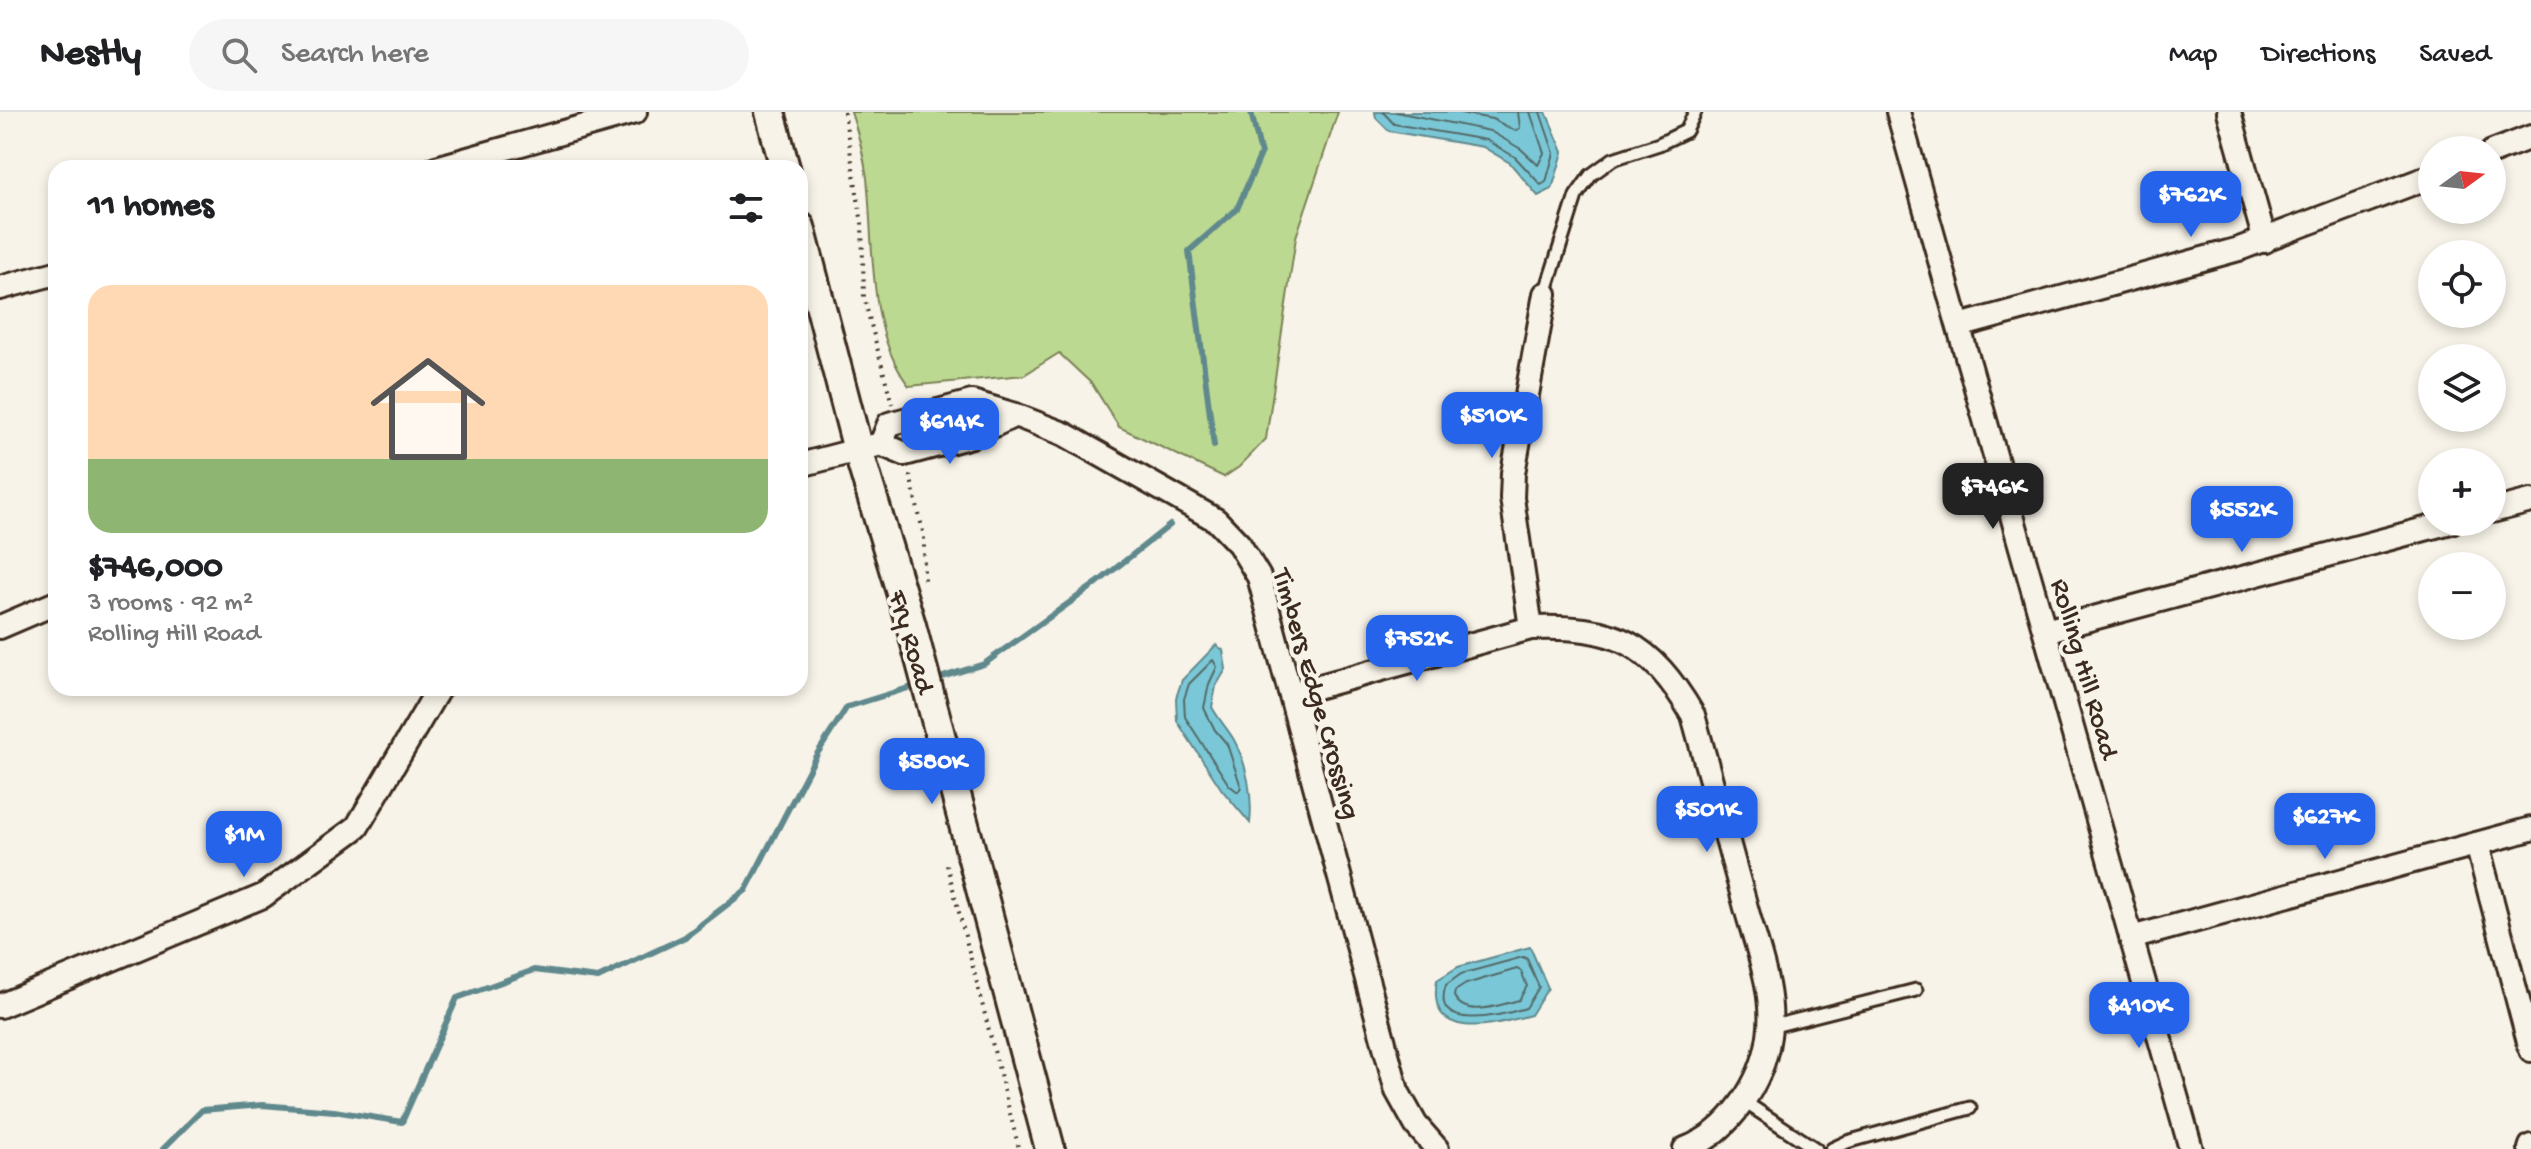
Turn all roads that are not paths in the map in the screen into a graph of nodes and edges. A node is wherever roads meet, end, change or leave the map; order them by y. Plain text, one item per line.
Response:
1 (635, 112) edge
2 (770, 112) edge
3 (1695, 112) edge
4 (1898, 112) edge
5 (2229, 112) edge
6 (2531, 137) edge
7 (2506, 147) edge
8 (464, 160) edge
9 (783, 160) edge
10 (2418, 181) edge
11 (2265, 241) junction
12 (808, 252) edge
13 (48, 275) edge
14 (0, 288) edge
15 (1545, 294) joint
16 (1959, 326) junction
17 (1015, 415) junction
18 (870, 447) junction
19 (808, 463) edge
20 (2531, 501) edge
21 (2506, 507) edge
22 (2418, 531) edge
23 (48, 606) edge
24 (0, 627) edge
25 (1531, 628) junction
26 (2045, 631) junction
27 (1291, 694) junction
28 (434, 696) edge
29 (2531, 829) edge
30 (2477, 844) junction
31 (2131, 938) junction
32 (1916, 990) dead end
33 (0, 1006) edge
34 (1769, 1028) junction
35 (2531, 1050) edge
36 (1743, 1101) junction
37 (1970, 1108) dead end
38 (1050, 1149) edge
39 (1437, 1149) edge
40 (1685, 1149) edge
41 (1816, 1149) edge
42 (1832, 1149) edge
43 (2191, 1149) edge

1 - 8 street
2 - 9 street
3 - 15 lane
4 - 16 street, Rolling Hill Road
5 - 11 street
6 - 7 street
10 - 11 street
11 - 16 street
12 - 18 street, Fry Road
13 - 14 street
15 - 25 street
16 - 26 street, Rolling Hill Road
17 - 18 street
17 - 18 street, Timbers Edge Crossing
17 - 27 street, Timbers Edge Crossing
18 - 19 street
18 - 38 street, Fry Road
20 - 21 street
22 - 26 street
23 - 24 street
25 - 27 street
25 - 34 street
26 - 31 street, Rolling Hill Road
27 - 39 street, Timbers Edge Crossing
28 - 33 street
29 - 30 street
30 - 31 street
30 - 35 street
31 - 43 street, Rolling Hill Road
32 - 34 lane
34 - 36 street
36 - 40 street
36 - 41 lane
37 - 42 lane

